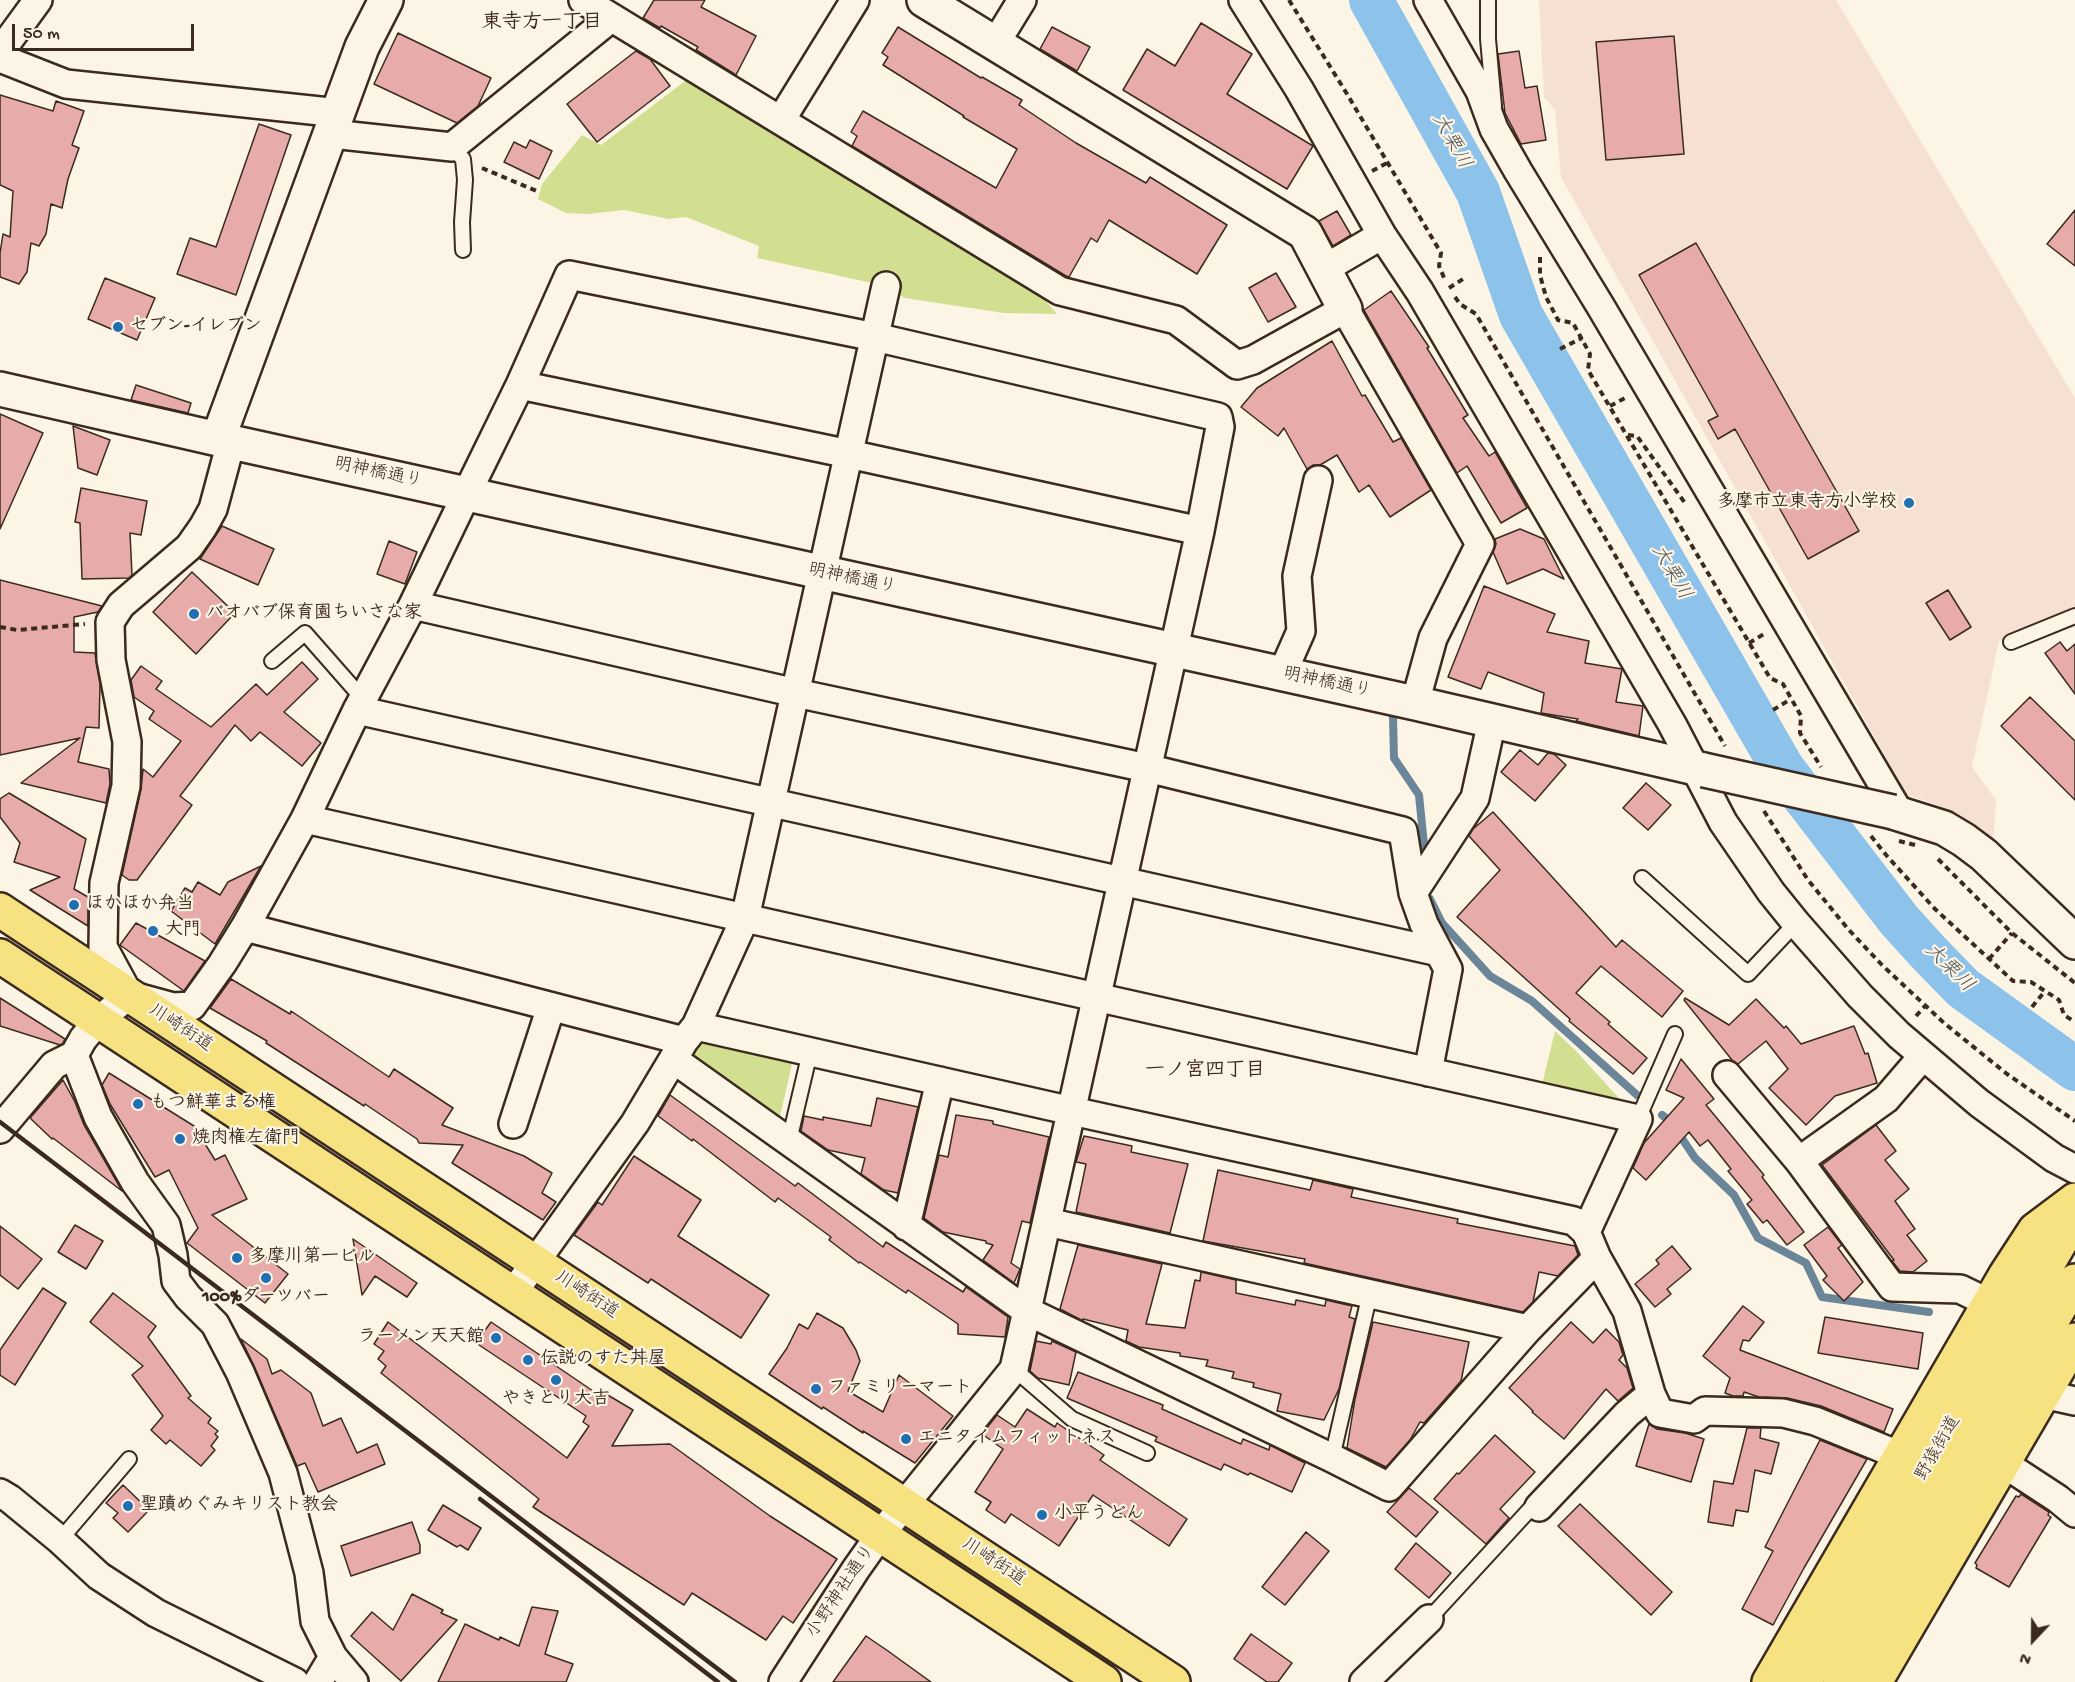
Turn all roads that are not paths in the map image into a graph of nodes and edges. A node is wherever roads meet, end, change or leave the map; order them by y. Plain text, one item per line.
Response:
1 (38, 0) edge
2 (386, 0) edge
3 (583, 0) edge
4 (855, 0) edge
5 (924, 0) edge
6 (1022, 0) edge
7 (1243, 0) edge
8 (1428, 0) edge
9 (1488, 0) edge
10 (612, 18) junction
11 (995, 44) junction
12 (0, 52) edge
13 (0, 58) edge
14 (782, 120) junction
15 (335, 123) junction
16 (1494, 129) junction
17 (457, 153) junction
18 (1382, 235) junction
19 (463, 250) dead end
20 (1324, 269) junction
21 (886, 286) dead end
22 (1345, 309) junction
23 (875, 337) junction
24 (520, 385) junction
25 (0, 388) edge
26 (224, 441) junction
27 (849, 454) junction
28 (1318, 480) dead end
29 (467, 494) junction
30 (1200, 531) junction
31 (823, 574) junction
32 (413, 605) junction
33 (2075, 616) edge
34 (2011, 642) dead end
35 (1174, 650) junction
36 (272, 661) dead end
37 (1282, 674) junction
38 (796, 693) junction
39 (1415, 703) junction
40 (360, 705) junction
41 (1492, 721) junction
42 (1709, 764) junction
43 (1148, 768) junction
44 (772, 803) junction
45 (1897, 813) junction
46 (305, 819) junction
47 (1642, 878) dead end
48 (1122, 882) junction
49 (1413, 893) junction
50 (0, 910) edge
51 (745, 918) junction
52 (1796, 923) junction
53 (245, 927) junction
54 (2075, 942) edge
55 (1439, 952) junction
56 (0, 956) edge
57 (129, 996) junction
58 (1096, 998) junction
59 (551, 1007) junction
60 (98, 1021) junction
61 (1675, 1034) dead end
62 (684, 1042) junction
63 (810, 1052) junction
64 (74, 1056) junction
65 (1923, 1056) junction
66 (1428, 1072) junction
67 (1727, 1075) dead end
68 (940, 1080) junction
69 (1071, 1111) junction
70 (1638, 1119) junction
71 (513, 1124) dead end
72 (0, 1129) edge
73 (789, 1141) junction
74 (1799, 1161) junction
75 (2075, 1169) edge
76 (2074, 1215) edge
77 (1047, 1222) junction
78 (906, 1226) junction
79 (1586, 1232) junction
80 (1597, 1258) junction
81 (535, 1263) junction
82 (2075, 1281) edge
83 (513, 1293) junction
84 (1370, 1293) junction
85 (1989, 1303) junction
86 (1027, 1311) junction
87 (1528, 1329) junction
88 (2075, 1340) edge
89 (1014, 1369) junction
90 (1651, 1394) junction
91 (2043, 1394) junction
92 (2075, 1401) edge
93 (1148, 1453) dead end
94 (1901, 1456) junction
95 (1332, 1458) junction
96 (129, 1459) dead end
97 (2003, 1463) junction
98 (0, 1493) edge
99 (904, 1505) junction
100 (1539, 1507) joint
101 (2075, 1513) edge
102 (880, 1535) junction
103 (60, 1540) junction
104 (1430, 1619) joint
105 (333, 1656) junction
106 (295, 1682) edge
107 (318, 1682) edge
108 (354, 1682) edge
109 (783, 1682) edge
110 (1104, 1682) edge
111 (1173, 1682) edge
112 (1364, 1682) edge
113 (1769, 1682) edge
114 (1804, 1682) edge
115 (1840, 1682) edge
116 (1875, 1682) edge

1 - 12 street
2 - 15 street
3 - 10 street
4 - 14 street
5 - 11 street
6 - 11 street
7 - 18 street
8 - 16 street
9 - 16 lane
10 - 14 street
10 - 17 street
11 - 20 street
13 - 15 street
14 - 22 street
15 - 17 street
15 - 26 street
16 - 45 street
17 - 19 lane
18 - 20 street
18 - 42 street
20 - 22 street
21 - 23 street
22 - 39 street
23 - 24 street
23 - 27 street
23 - 30 street
24 - 27 street
24 - 29 street
25 - 26 street, 明神橋通り
26 - 29 street, 明神橋通り
26 - 57 street
27 - 30 street
27 - 31 street
28 - 37 street
29 - 31 street, 明神橋通り
29 - 32 street
30 - 35 street
31 - 35 street, 明神橋通り
31 - 38 street
32 - 38 street
32 - 40 street
33 - 34 lane
35 - 37 street, 明神橋通り
35 - 43 street
36 - 40 lane
37 - 39 street, 明神橋通り
38 - 43 street
38 - 44 street
39 - 41 street, 明神橋通り
40 - 44 street
40 - 46 street
41 - 42 street, 明神橋通り
41 - 49 street
42 - 45 street, 明神橋通り, bridge
42 - 52 street
43 - 48 street
43 - 49 street
44 - 48 street
44 - 51 street
45 - 54 street, 明神橋通り
46 - 51 street
46 - 53 street
47 - 52 lane
48 - 55 street
48 - 58 street
49 - 55 street
50 - 57 main road, 川崎街道
51 - 58 street
51 - 62 street
52 - 65 street
53 - 57 street
53 - 59 street
55 - 66 street
56 - 60 main road, 川崎街道
57 - 60 street
57 - 81 main road, 川崎街道
58 - 66 street
58 - 69 street
59 - 62 street
59 - 71 street
60 - 64 street
60 - 83 main road, 川崎街道
61 - 70 lane
62 - 63 street
62 - 73 street
62 - 81 street
63 - 68 street
63 - 73 lane
64 - 72 street
64 - 105 street
65 - 74 street
65 - 75 street
66 - 70 street
67 - 74 street
68 - 69 street
68 - 78 street
69 - 77 street
69 - 79 street
70 - 79 street
73 - 78 street
74 - 85 street
76 - 85 main road
76 - 114 main road, 野猿街道
77 - 84 street
77 - 86 street
78 - 86 street
79 - 80 street
80 - 87 street
80 - 90 street
81 - 83 street
81 - 99 main road, 川崎街道
82 - 115 main road, 野猿街道
83 - 102 main road, 川崎街道
84 - 87 street
84 - 95 lane
85 - 94 main road
86 - 89 street
86 - 95 street
87 - 95 street
88 - 91 main road
89 - 93 lane
89 - 99 street, 小野神社通り
90 - 94 street
90 - 100 street
91 - 92 street
91 - 97 main road
94 - 113 main road
96 - 103 lane
97 - 101 street
97 - 116 main road
98 - 103 street
99 - 102 street, 小野神社通り
99 - 111 main road, 川崎街道
100 - 104 lane
102 - 109 street, 小野神社通り
102 - 110 main road, 川崎街道
103 - 106 street
104 - 112 street
105 - 107 street
105 - 108 street

